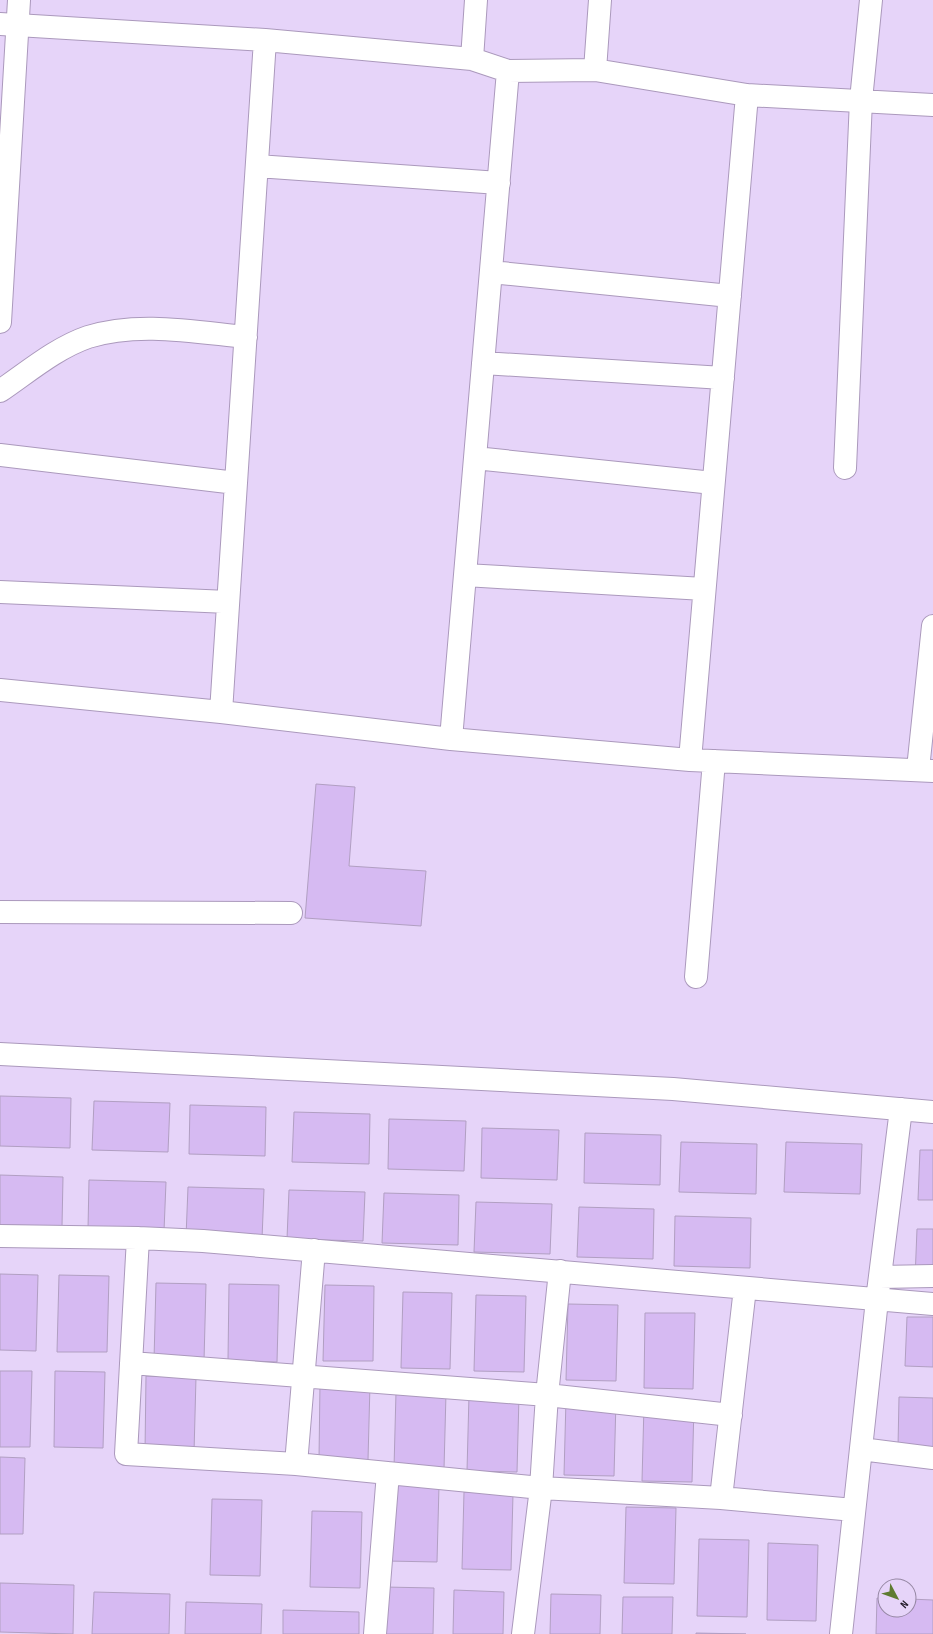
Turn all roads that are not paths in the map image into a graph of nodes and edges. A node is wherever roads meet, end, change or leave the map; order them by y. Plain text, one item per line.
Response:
1 (19, 0) edge
2 (476, 0) edge
3 (600, 0) edge
4 (871, 0) edge
5 (9, 24) edge
6 (265, 40) junction
7 (472, 59) junction
8 (594, 70) junction
9 (508, 71) junction
10 (747, 95) junction
11 (861, 100) junction
12 (933, 105) edge
13 (257, 166) junction
14 (498, 183) junction
15 (491, 272) junction
16 (730, 296) junction
17 (0, 322) edge
18 (246, 337) junction
19 (483, 363) junction
20 (723, 378) junction
21 (0, 391) edge
22 (0, 456) edge
23 (475, 458) junction
24 (845, 468) dead end
25 (236, 483) junction
26 (713, 483) junction
27 (465, 575) junction
28 (704, 590) junction
29 (0, 592) edge
30 (228, 602) junction
31 (933, 626) edge
32 (932, 655) edge
33 (0, 690) edge
34 (221, 712) junction
35 (451, 739) junction
36 (690, 760) junction
37 (714, 761) junction
38 (925, 770) edge
39 (0, 912) edge
40 (291, 914) dead end
41 (696, 977) dead end
42 (0, 1054) edge
43 (901, 1109) junction
44 (933, 1112) edge
45 (0, 1236) edge
46 (138, 1238) junction
47 (314, 1250) junction
48 (560, 1270) junction
49 (933, 1276) edge
50 (880, 1277) junction
51 (745, 1288) junction
52 (877, 1300) junction
53 (933, 1304) edge
54 (131, 1363) junction
55 (304, 1377) junction
56 (547, 1395) junction
57 (731, 1415) junction
58 (861, 1449) junction
59 (933, 1458) edge
60 (296, 1464) junction
61 (388, 1473) junction
62 (541, 1488) junction
63 (721, 1498) junction
64 (854, 1510) junction
65 (375, 1634) edge
66 (523, 1634) edge
67 (841, 1634) edge

1 - 5 street
2 - 7 street
3 - 8 street
4 - 11 street
5 - 6 street
5 - 17 street
6 - 7 street
6 - 13 street
7 - 9 street
8 - 9 street
8 - 10 street
9 - 14 street
10 - 11 street
10 - 16 street
11 - 12 street
11 - 24 street
13 - 14 street
13 - 18 street
14 - 15 street
15 - 16 street
15 - 19 street
16 - 20 street
18 - 21 street
18 - 25 street
19 - 20 street
19 - 23 street
20 - 26 street
22 - 25 street
23 - 26 street
23 - 27 street
25 - 30 street
26 - 28 street
27 - 28 street
27 - 35 street
28 - 36 street
29 - 30 street
30 - 34 street
31 - 32 street
32 - 38 street
33 - 34 street
34 - 35 street
35 - 36 street
36 - 37 street
37 - 38 street
37 - 41 street
39 - 40 street
42 - 43 street
43 - 44 street
43 - 50 street
45 - 46 street
46 - 47 street
46 - 54 street
47 - 48 street
47 - 55 street
48 - 51 street
48 - 56 street
49 - 50 street
50 - 52 street
51 - 52 street
51 - 57 street
52 - 53 street
52 - 58 street
54 - 55 street
54 - 60 street
55 - 56 street
55 - 60 street
56 - 57 street
56 - 62 street
57 - 63 street
58 - 59 street
58 - 64 street
60 - 61 street
61 - 62 street
61 - 65 street
62 - 63 street
62 - 66 street
63 - 64 street
64 - 67 street

